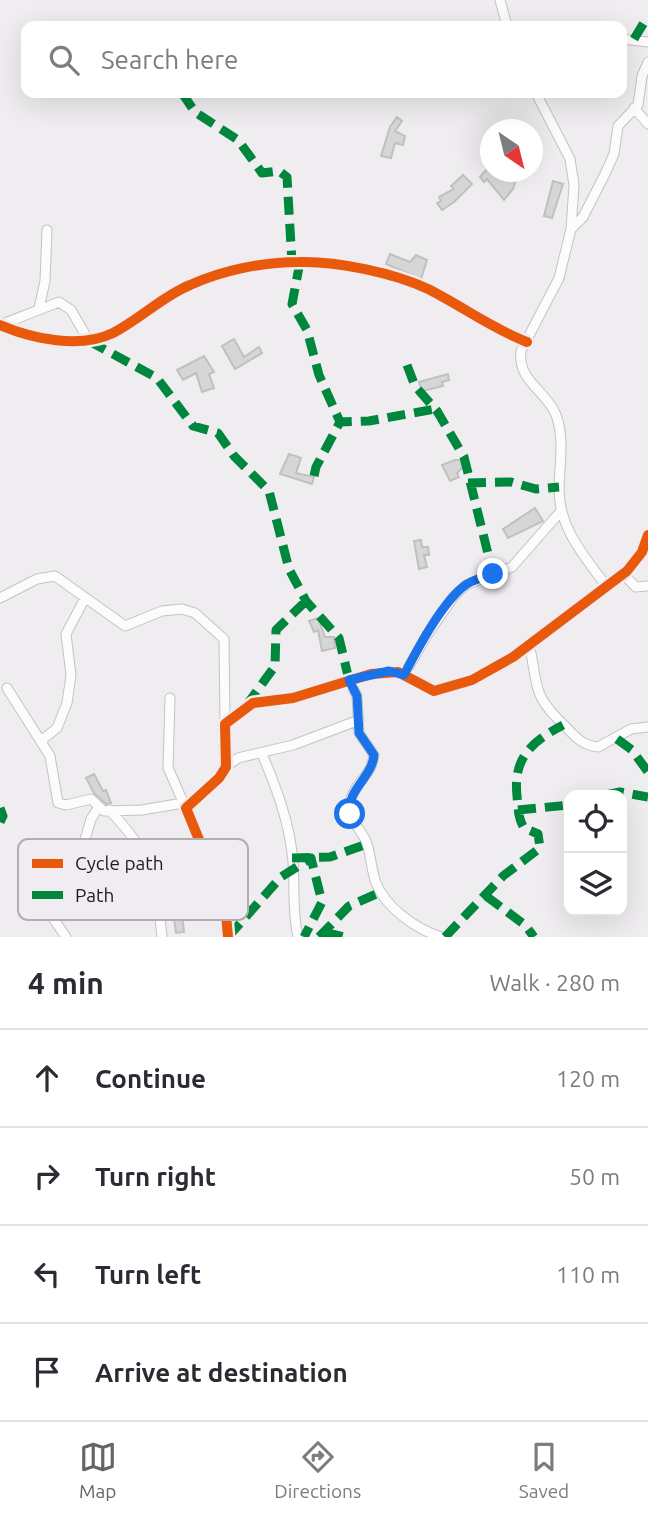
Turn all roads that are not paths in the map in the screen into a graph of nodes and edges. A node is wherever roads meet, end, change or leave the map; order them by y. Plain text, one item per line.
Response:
1 (500, 0) edge
2 (506, 21) edge
3 (627, 40) edge
4 (648, 42) edge
5 (648, 62) edge
6 (539, 98) edge
7 (634, 108) junction
8 (648, 123) edge
9 (571, 229) junction
10 (47, 230) dead end
11 (39, 308) junction
12 (0, 325) edge
13 (89, 341) junction
14 (527, 341) junction
15 (561, 511) junction
16 (648, 535) edge
17 (623, 574) junction
18 (648, 586) edge
19 (607, 587) junction
20 (0, 598) edge
21 (85, 598) junction
22 (529, 644) junction
23 (404, 675) junction
24 (349, 680) junction
25 (7, 688) dead end
26 (170, 698) dead end
27 (359, 720) junction
28 (225, 724) junction
29 (648, 727) edge
30 (42, 740) junction
31 (262, 754) junction
32 (226, 767) junction
33 (184, 805) junction
34 (98, 808) junction
35 (109, 810) junction
36 (85, 839) edge
37 (133, 839) edge
38 (198, 839) edge
39 (54, 920) edge
40 (66, 937) edge
41 (298, 937) edge
42 (440, 937) edge

1 - 2 street
3 - 4 street
5 - 7 street
6 - 9 street
7 - 8 street
7 - 9 street
9 - 14 street
10 - 11 street
11 - 12 street
11 - 13 street
12 - 13 street
13 - 14 street
14 - 15 street
15 - 19 street
15 - 23 street
16 - 17 street
17 - 18 street
17 - 19 street
19 - 22 street
20 - 21 street
21 - 28 street
21 - 30 street
22 - 23 street
22 - 29 street
23 - 24 street
24 - 27 street
24 - 28 street
25 - 30 street
26 - 33 street
27 - 31 street
27 - 42 street
28 - 32 street
30 - 34 street
31 - 32 street
31 - 41 street
32 - 33 street
33 - 35 street
33 - 38 street
34 - 35 street
34 - 36 street
35 - 37 street
39 - 40 street

